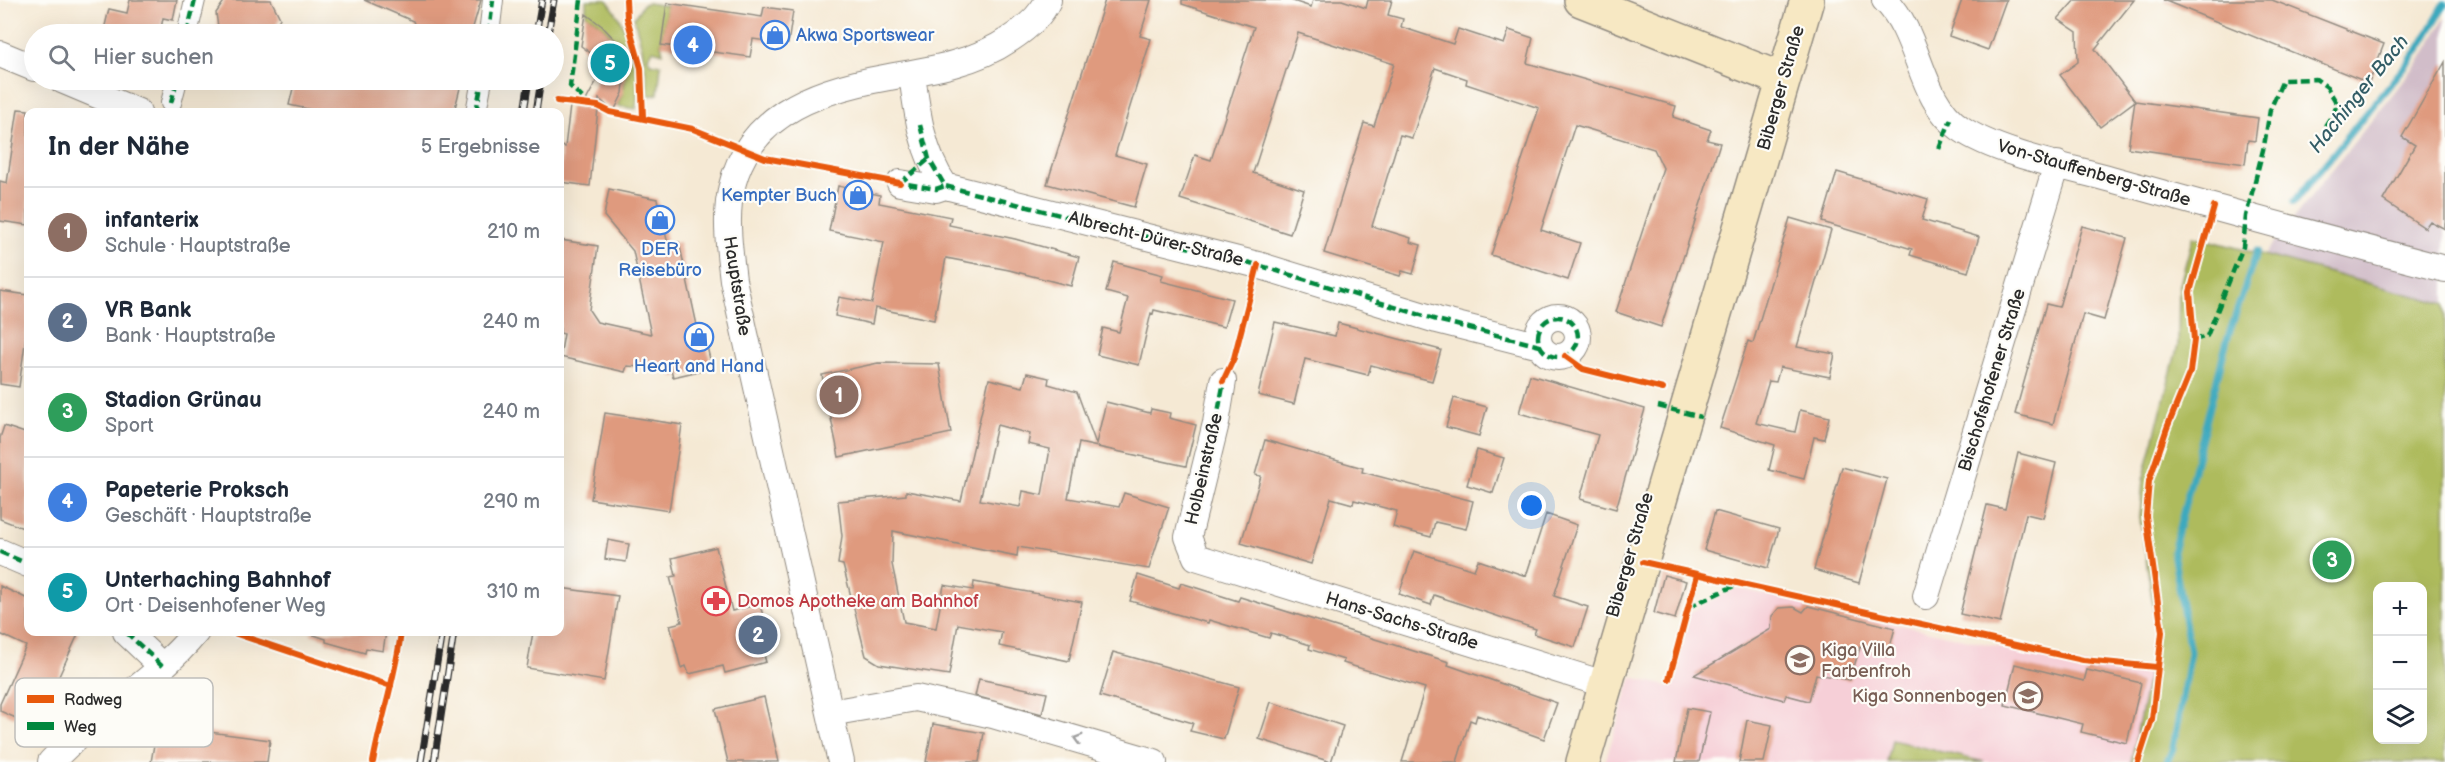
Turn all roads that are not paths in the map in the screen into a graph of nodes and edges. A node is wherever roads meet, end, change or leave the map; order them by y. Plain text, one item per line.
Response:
1 (195, 0) edge
2 (1048, 0) edge
3 (1581, 0) edge
4 (1807, 0) edge
5 (1885, 0) edge
6 (493, 2) edge
7 (189, 24) edge
8 (490, 24) edge
9 (0, 54) edge
10 (24, 64) edge
11 (912, 74) junction
12 (1783, 80) junction
13 (86, 90) edge
14 (174, 90) edge
15 (479, 90) edge
16 (171, 103) dead end
17 (128, 108) edge
18 (476, 108) edge
19 (929, 159) junction
20 (2056, 164) junction
21 (945, 186) junction
22 (2445, 269) edge
23 (1540, 346) dead end
24 (1222, 381) dead end
25 (0, 552) edge
26 (1197, 556) joint
27 (24, 562) edge
28 (1926, 596) dead end
29 (130, 636) edge
30 (192, 636) edge
31 (163, 667) junction
32 (149, 678) edge
33 (1607, 685) junction
34 (830, 713) junction
35 (66, 747) edge
36 (51, 762) edge
37 (842, 762) edge
38 (1155, 762) edge
39 (1583, 762) edge

1 - 7 street
2 - 11 street, Hauptstraße
3 - 12 main road
4 - 12 main road, Biberger Straße
5 - 20 street, Von-Stauffenberg-Straße
6 - 8 street
9 - 10 street
11 - 19 street
11 - 34 street, Hauptstraße
12 - 33 main road, Biberger Straße
13 - 17 street
14 - 16 street
15 - 18 street
19 - 21 street
19 - 21 street, Albrecht-Dürer-Straße
20 - 22 street, Von-Stauffenberg-Straße
20 - 28 street, Bischofshofener Straße
21 - 23 street, Albrecht-Dürer-Straße
24 - 26 street, Holbeinstraße
25 - 27 street
26 - 33 street, Hans-Sachs-Straße
29 - 31 street
30 - 31 street
31 - 32 street
33 - 39 main road, Biberger Straße
34 - 37 street, Hauptstraße
38 -> 34 street
35 - 36 street

